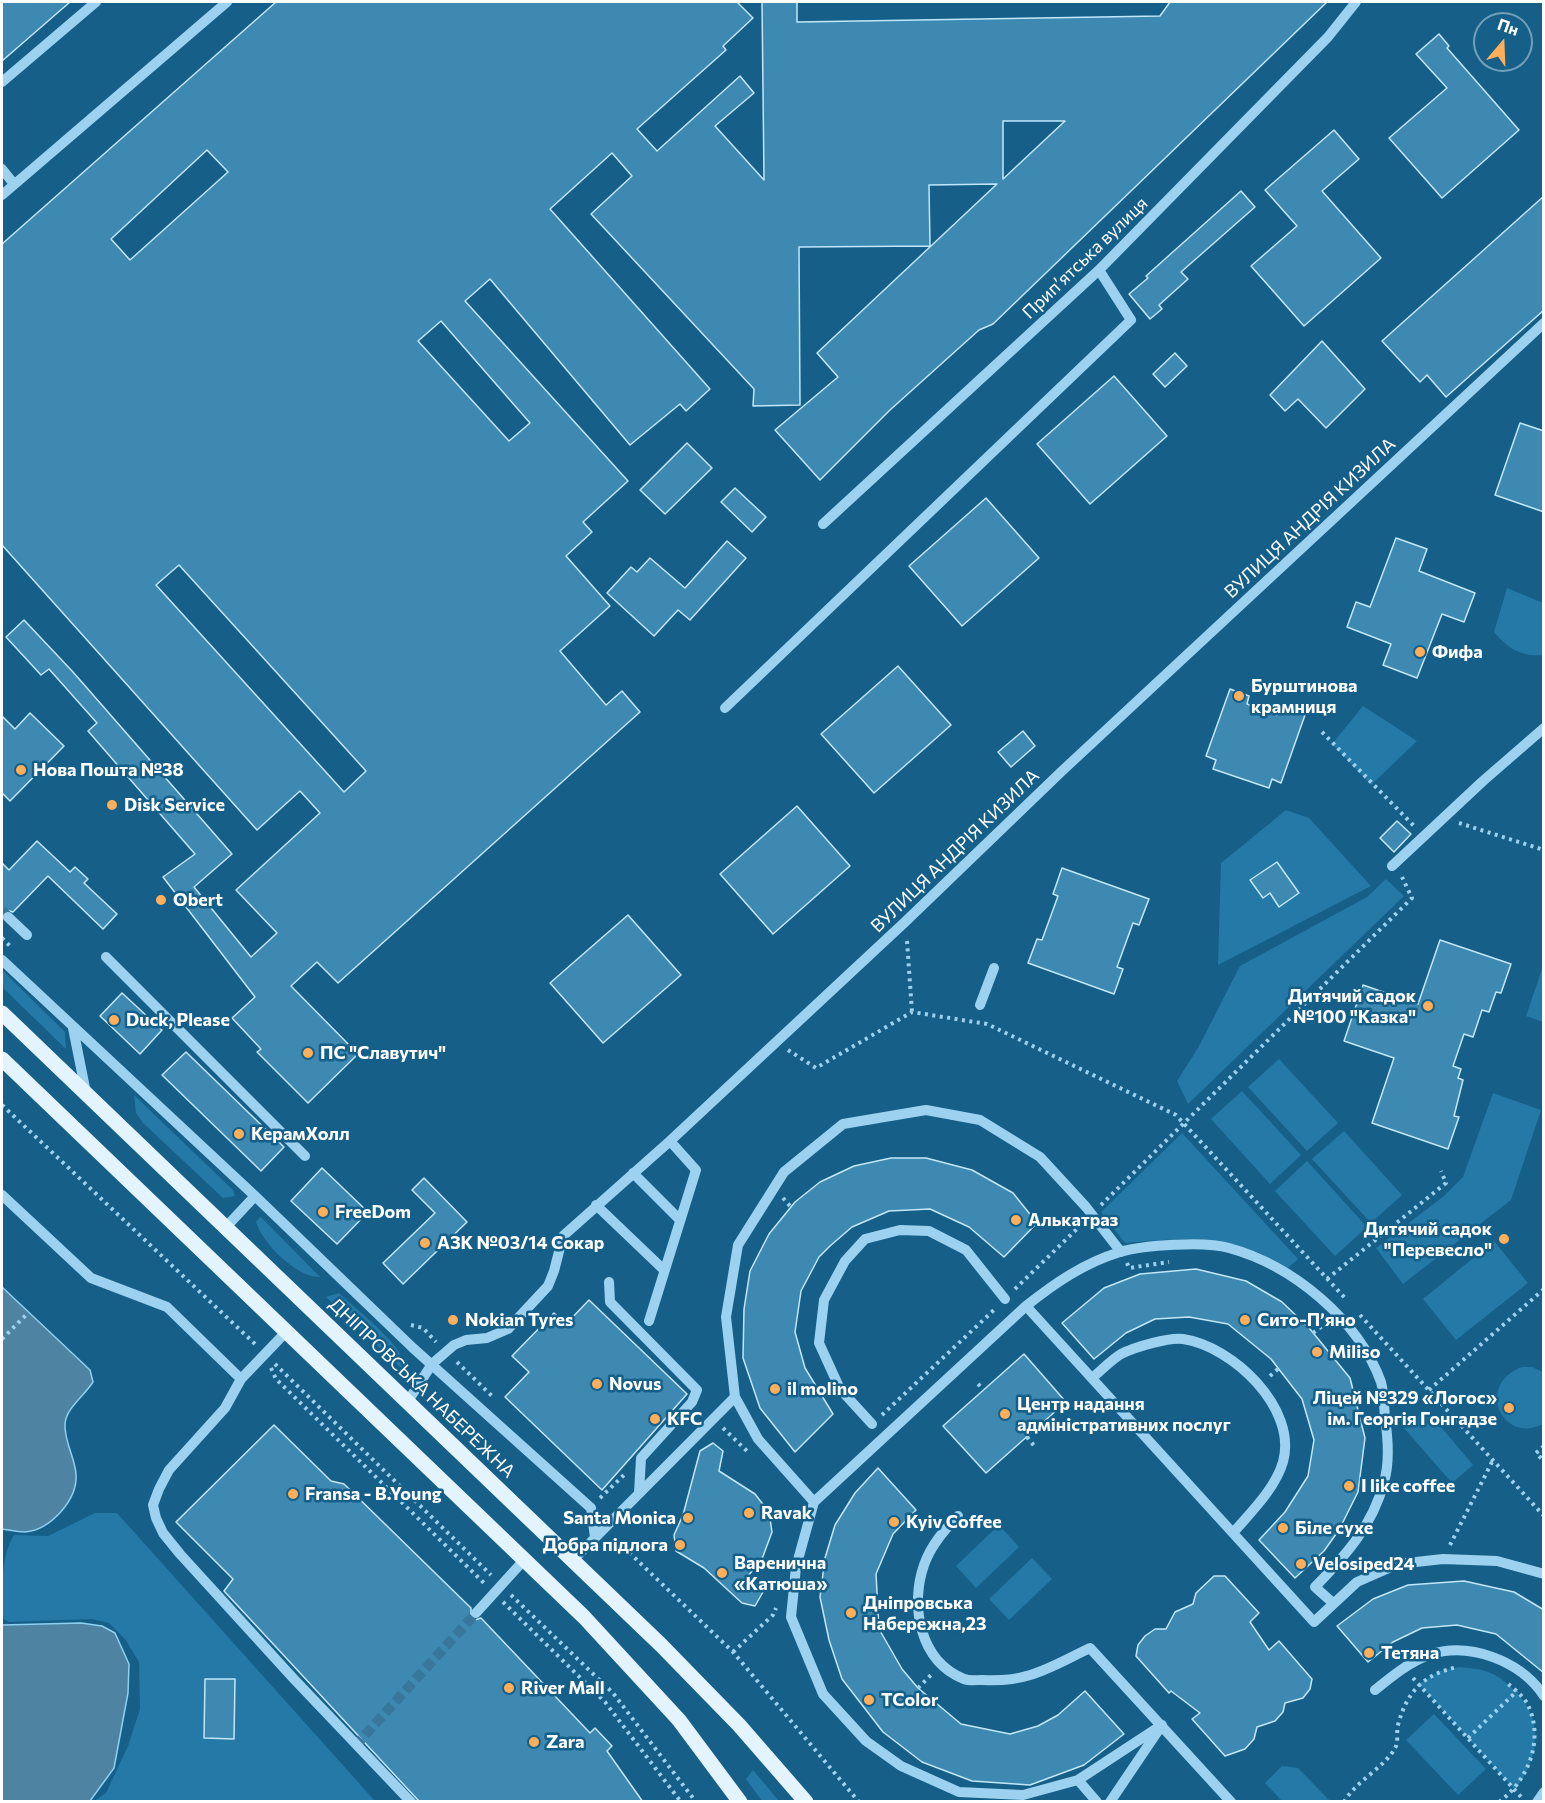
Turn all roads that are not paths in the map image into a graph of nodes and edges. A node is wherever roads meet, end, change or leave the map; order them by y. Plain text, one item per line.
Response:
1 (96, 2) edge
2 (227, 2) edge
3 (1356, 2) edge
4 (2, 82) edge
5 (2, 168) edge
6 (14, 184) junction
7 (2, 195) edge
8 (1099, 270) junction
9 (1544, 323) edge
10 (823, 524) dead end
11 (725, 708) dead end
12 (1544, 728) edge
13 (1392, 866) dead end
14 (8, 916) dead end
15 (27, 935) dead end
16 (106, 957) dead end
17 (2, 960) edge
18 (994, 968) dead end
19 (980, 1005) dead end
20 (2, 1013) edge
21 (73, 1028) junction
22 (2, 1059) edge
23 (86, 1093) junction
24 (670, 1141) junction
25 (305, 1156) dead end
26 (633, 1173) junction
27 (2, 1195) edge
28 (255, 1196) junction
29 (596, 1205) junction
30 (680, 1220) junction
31 (226, 1227) junction
32 (1121, 1252) junction
33 (664, 1270) junction
34 (609, 1282) dead end
35 (1005, 1299) road end
36 (1026, 1306) junction
37 (649, 1321) dead end
38 (286, 1332) junction
39 (432, 1364) junction
40 (1093, 1377) junction
41 (241, 1379) junction
42 (735, 1397) junction
43 (408, 1401) junction
44 (872, 1424) road end
45 (639, 1493) junction
46 (814, 1502) junction
47 (958, 1516) dead end
48 (1233, 1533) junction
49 (595, 1537) junction
50 (525, 1559) junction
51 (573, 1560) junction
52 (1544, 1574) edge
53 (1333, 1604) junction
54 (476, 1613) tunnel mouth
55 (1375, 1690) dead end
56 (1544, 1696) edge
57 (1162, 1725) junction
58 (1078, 1780) junction
59 (1544, 1792) edge
60 (411, 1802) edge
61 (740, 1802) edge
62 (806, 1802) edge
63 (1097, 1802) edge
64 (1110, 1802) edge
65 (1231, 1802) edge
66 (1537, 1802) edge

1 - 4 street
2 - 6 street
3 - 8 street, Припʼятська вулиця
5 - 6 street
6 - 7 street
8 - 10 street, Припʼятська вулиця
8 - 11 street
9 - 24 street, ВУЛИЦЯ АНДРІЯ КИЗИЛА
12 - 13 street
14 - 15 street
16 - 25 street
17 - 21 street
18 - 19 street
20 - 23 main road, ДНІПРОВСЬКА НАБЕРЕЖНА
21 - 23 street
21 - 28 street
22 - 38 main road
23 - 31 main road, ДНІПРОВСЬКА НАБЕРЕЖНА
24 - 26 street, ВУЛИЦЯ АНДРІЯ КИЗИЛА
24 - 30 street
26 - 29 street, ВУЛИЦЯ АНДРІЯ КИЗИЛА
26 - 30 street
27 - 41 street
28 - 31 street
28 - 39 street
29 - 33 street
29 - 39 street, ВУЛИЦЯ АНДРІЯ КИЗИЛА
30 - 33 street
31 - 43 main road, ДНІПРОВСЬКА НАБЕРЕЖНА
32 - 36 street
32 - 42 street
32 - 53 street
33 - 37 street
34 - 45 street
35 - 44 street
36 - 40 street
36 - 46 street
38 - 41 street
38 - 50 main road
39 - 43 street, ВУЛИЦЯ АНДРІЯ КИЗИЛА
39 - 49 street
40 - 48 street
40 - 48 street
41 - 60 street
42 - 45 street
42 - 46 street
43 - 51 main road, ДНІПРОВСЬКА НАБЕРЕЖНА
45 - 49 street
46 - 58 street
47 - 57 street
48 - 53 street
49 - 51 street
50 - 54 street
50 - 61 main road
51 - 62 main road, ДНІПРОВСЬКА НАБЕРЕЖНА
52 - 53 street
55 - 56 street
57 - 58 street
57 - 64 street
57 - 65 street
58 - 63 street
59 - 66 street

